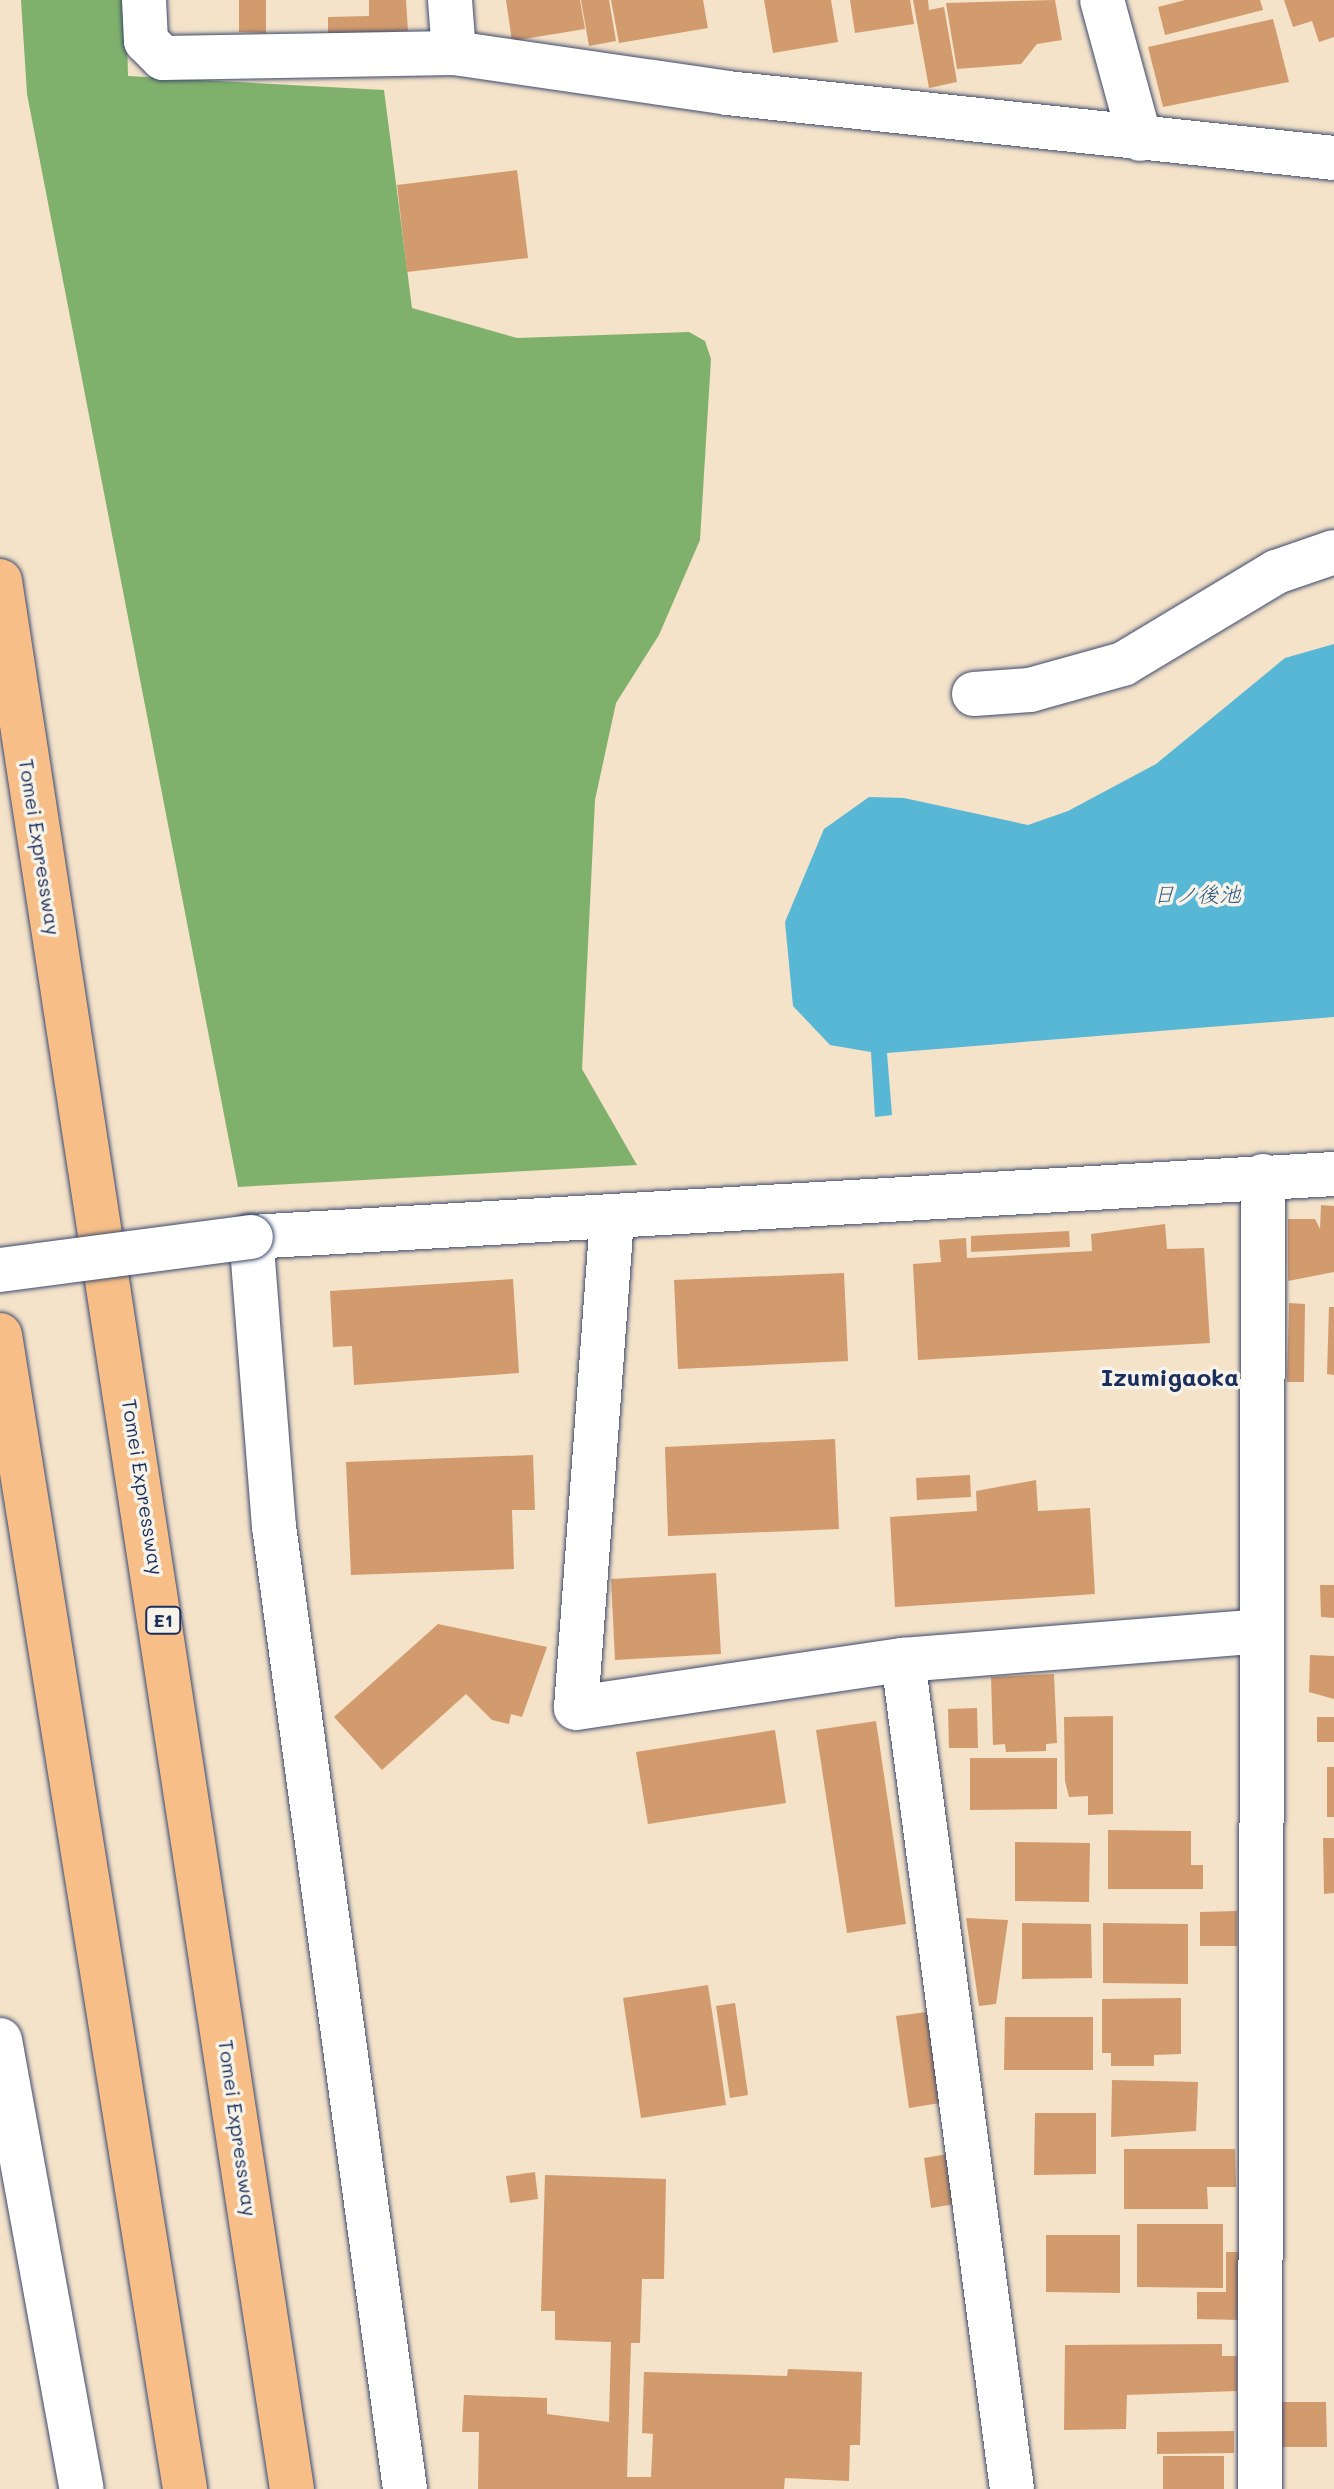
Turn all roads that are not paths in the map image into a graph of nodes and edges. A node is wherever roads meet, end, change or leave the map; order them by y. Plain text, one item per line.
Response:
1 (144, 0) edge
2 (450, 0) edge
3 (1102, 0) edge
4 (454, 53) junction
5 (1140, 139) junction
6 (1334, 158) edge
7 (1334, 552) edge
8 (0, 581) edge
9 (974, 694) dead end
10 (1334, 1174) edge
11 (1263, 1176) junction
12 (612, 1218) junction
13 (251, 1237) junction
14 (0, 1270) edge
15 (0, 1335) edge
16 (1260, 1631) junction
17 (903, 1660) junction
18 (0, 2040) edge
19 (82, 2489) edge
20 (185, 2489) edge
21 (292, 2489) edge
22 (405, 2489) edge
23 (1012, 2489) edge
24 (1260, 2489) edge

1 - 4 street
2 - 4 street
3 - 5 street
4 - 5 street
5 - 6 street
7 - 9 street
8 - 21 highway, Tomei Expressway / E1
10 - 11 street
11 - 12 street
11 - 16 street
12 - 13 street
12 - 17 street
13 - 14 street, bridge
13 - 22 street
15 - 20 highway
16 - 17 street
16 - 24 street
17 - 23 street
18 - 19 street

